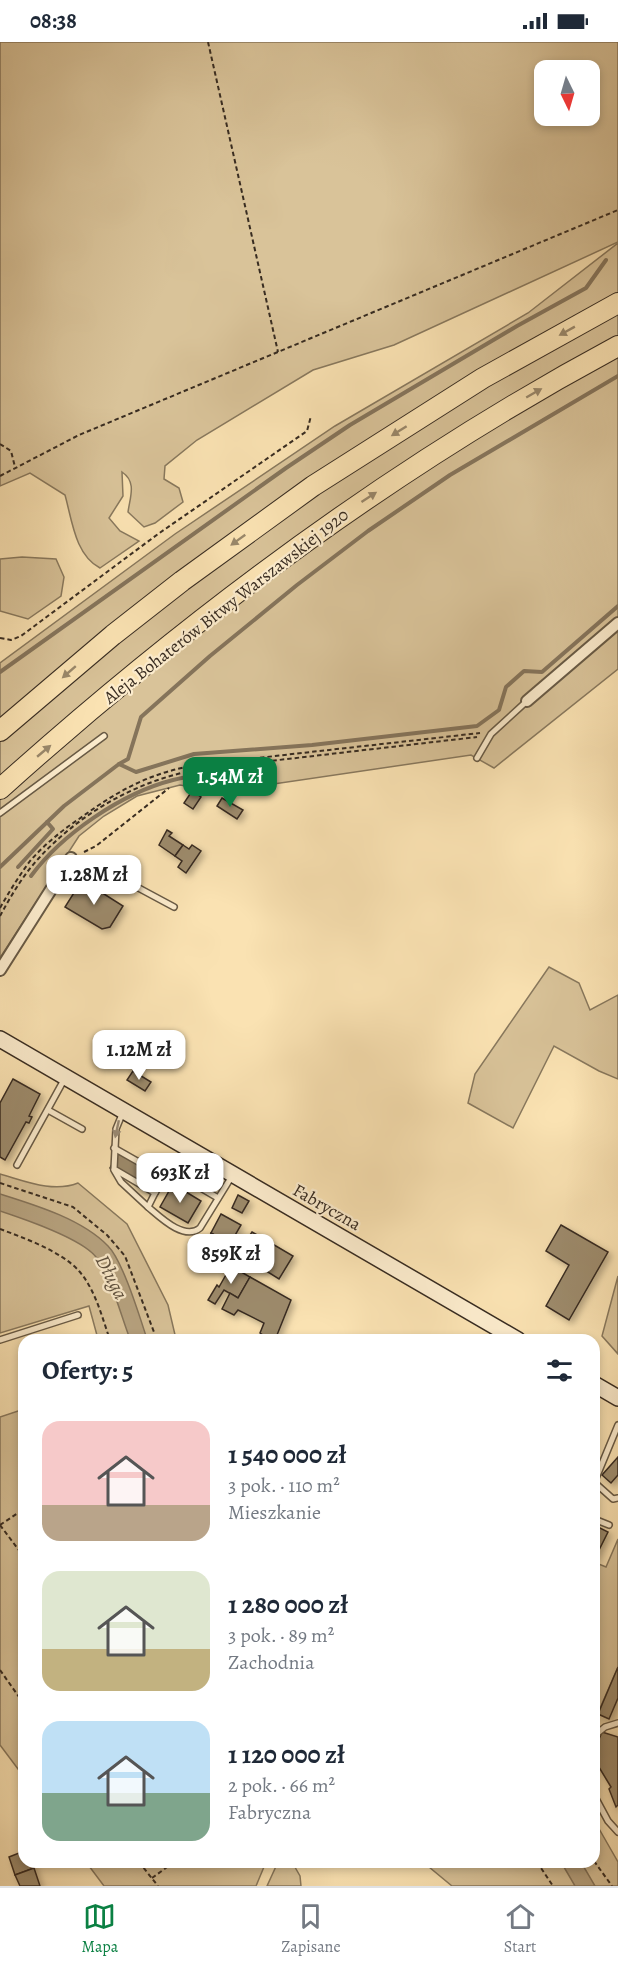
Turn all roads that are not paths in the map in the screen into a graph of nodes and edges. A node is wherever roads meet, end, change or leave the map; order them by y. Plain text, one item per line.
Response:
1 (618, 303) edge
2 (618, 346) edge
3 (618, 622) edge
4 (527, 701) joint
5 (0, 731) edge
6 (104, 736) dead end
7 (477, 758) dead end
8 (0, 789) edge
9 (0, 813) edge
10 (71, 858) joint
11 (174, 907) dead end
12 (0, 970) edge
13 (0, 1039) edge
14 (66, 1077) junction
15 (120, 1109) junction
16 (48, 1110) junction
17 (82, 1128) dead end
18 (114, 1148) junction
19 (17, 1166) dead end
20 (114, 1169) junction
21 (233, 1174) junction
22 (165, 1177) junction
23 (155, 1193) junction
24 (218, 1198) junction
25 (148, 1207) junction
26 (78, 1315) dead end
27 (18, 1334) edge
28 (19, 1334) edge
29 (508, 1334) edge
30 (0, 1340) edge
31 (600, 1388) edge
32 (618, 1398) edge
33 (618, 1425) edge
34 (617, 1434) edge
35 (600, 1470) edge
36 (600, 1488) edge
37 (618, 1498) edge
38 (600, 1521) edge
39 (609, 1525) dead end
40 (618, 1723) edge
41 (600, 1731) edge
42 (600, 1806) edge
43 (618, 1832) edge

1 -> 5 highway
8 -> 2 highway, Aleja Bohaterów Bitwy Warszawskiej 1920
3 - 4 street
4 - 7 lane
6 - 9 lane
10 - 11 lane
10 - 12 street
13 - 14 street, Fabryczna
14 - 15 street, Fabryczna
14 - 16 lane
15 -> 18 lane
15 - 21 street, Fabryczna
16 - 17 lane
16 - 19 lane
18 - 20 lane
18 - 22 lane
20 - 23 lane
20 - 25 lane
21 - 24 lane
21 - 29 street, Fabryczna
22 - 23 lane
22 - 24 lane
23 - 25 lane
24 - 25 lane
26 - 28 lane
27 - 30 lane
31 - 32 street
33 - 34 lane
34 - 35 lane
36 - 37 lane
38 - 39 lane
40 - 41 lane
42 - 43 lane

